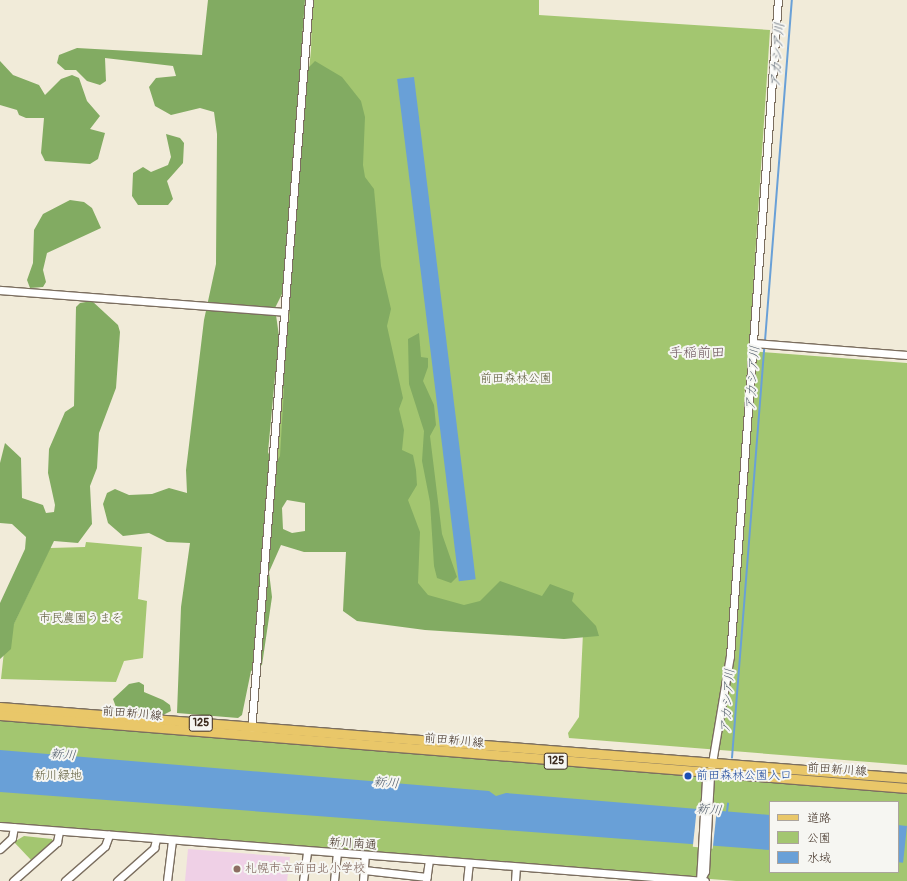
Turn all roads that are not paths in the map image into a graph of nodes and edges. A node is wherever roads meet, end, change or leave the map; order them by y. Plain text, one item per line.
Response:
1 (309, 0) edge
2 (778, 0) edge
3 (0, 290) edge
4 (284, 312) junction
5 (755, 343) junction
6 (907, 356) edge
7 (0, 707) edge
8 (0, 715) edge
9 (251, 731) junction
10 (712, 764) junction
11 (907, 778) edge
12 (710, 779) junction
13 (907, 788) edge
14 (0, 826) edge
15 (14, 827) junction
16 (59, 832) junction
17 (109, 835) junction
18 (156, 839) junction
19 (172, 840) junction
20 (0, 849) edge
21 (307, 851) junction
22 (338, 853) junction
23 (365, 856) junction
24 (429, 860) junction
25 (469, 863) junction
26 (516, 867) junction
27 (364, 870) junction
28 (20, 875) junction
29 (396, 877) edge
30 (427, 879) edge
31 (661, 879) edge
32 (12, 881) edge
33 (26, 881) edge
34 (66, 881) edge
35 (117, 881) edge
36 (167, 881) edge
37 (303, 881) edge
38 (334, 881) edge
39 (363, 881) edge
40 (467, 881) edge
41 (515, 881) edge
42 (700, 881) edge
43 (705, 881) edge

1 - 4 street
2 - 5 street
3 - 4 street
4 - 9 street
5 - 6 street
5 - 10 street
7 - 9 main road, 前田新川線 / 125
8 - 9 main road, 前田新川線 / 125
9 - 10 main road, 前田新川線 / 125
9 - 12 main road, 前田新川線 / 125
10 - 11 main road, 前田新川線 / 125
10 - 12 street
12 - 13 main road, 前田新川線 / 125
12 - 42 street
14 - 15 street, 新川南通
15 - 16 street, 新川南通
15 - 20 street
16 - 17 street, 新川南通
16 - 28 street
17 - 18 street, 新川南通
17 - 34 street
18 - 19 street, 新川南通
18 - 35 street
19 - 21 street, 新川南通
19 - 36 street
21 - 22 street, 新川南通
21 - 37 street
22 - 23 street, 新川南通
22 - 38 street
23 - 24 street, 新川南通
23 - 27 street
24 - 25 street, 新川南通
24 - 30 street
25 - 26 street, 新川南通
25 - 40 street
26 - 31 street, 新川南通
26 - 41 street
27 - 29 street
27 - 39 street
28 - 32 street
28 - 33 street
29 - 30 street
31 - 42 street, 新川南通
42 - 43 street, 新川南通

